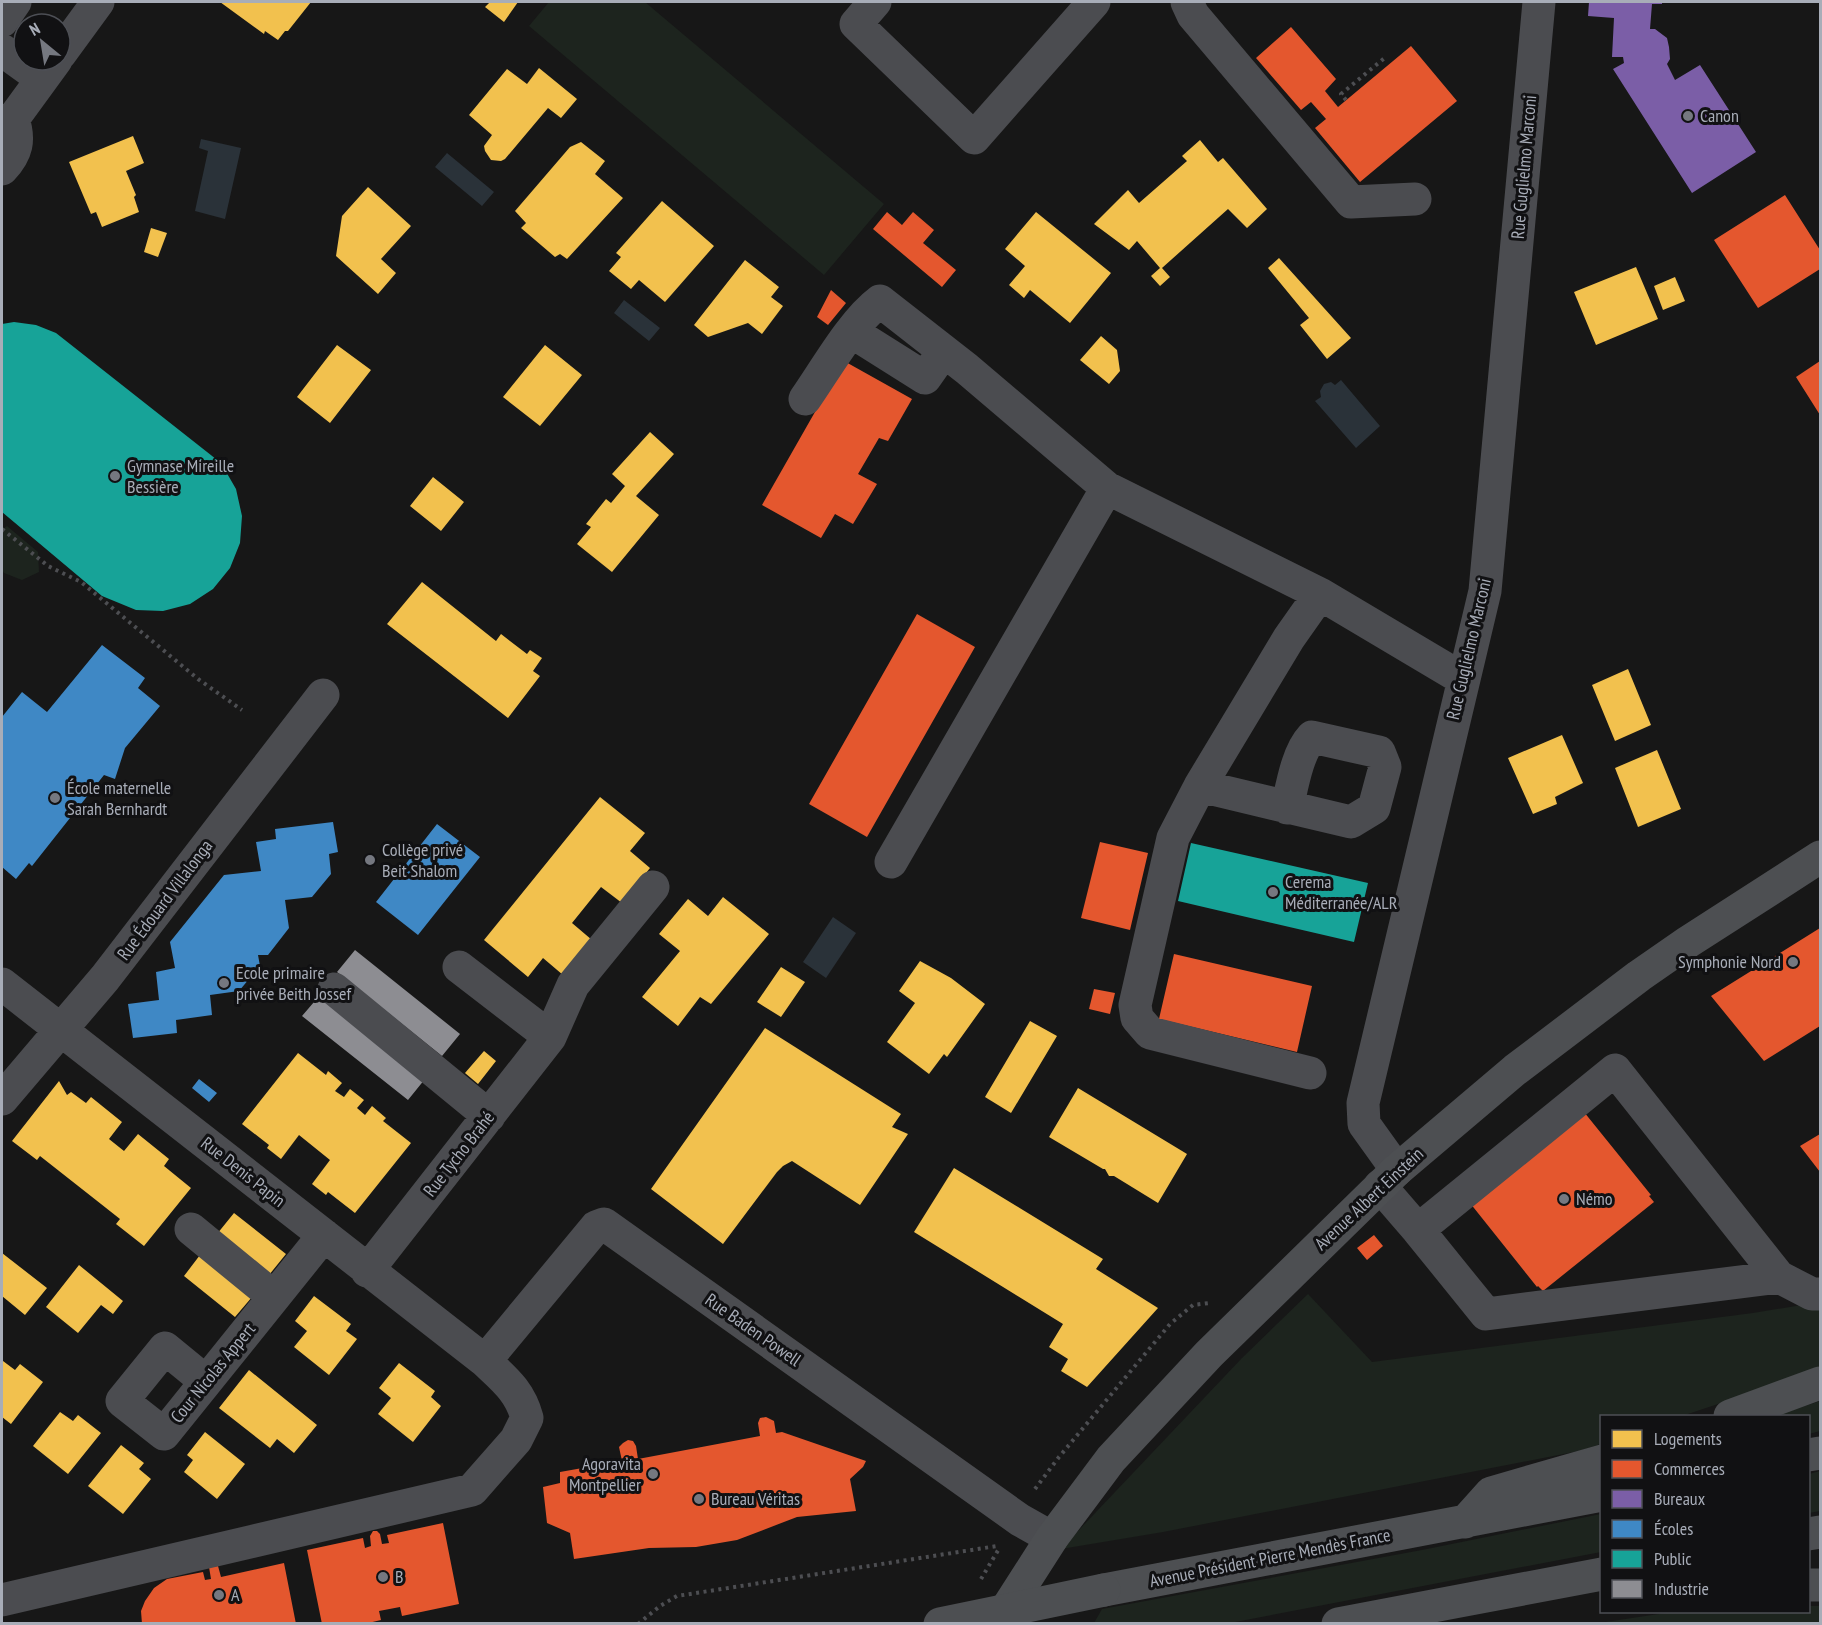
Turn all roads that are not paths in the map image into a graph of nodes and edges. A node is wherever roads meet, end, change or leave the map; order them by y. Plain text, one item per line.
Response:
1 (15, 2) edge
2 (98, 2) edge
3 (875, 2) edge
4 (1094, 2) edge
5 (1187, 2) edge
6 (1539, 2) edge
7 (2, 21) edge
8 (72, 38) edge
9 (47, 72) edge
10 (5, 117) edge
11 (2, 169) edge
12 (1415, 199) dead end
13 (805, 399) dead end
14 (1107, 488) junction
15 (1320, 594) junction
16 (1463, 679) junction
17 (323, 696) dead end
18 (1200, 786) junction
19 (1287, 808) dead end
20 (1821, 857) edge
21 (891, 862) dead end
22 (653, 887) dead end
23 (459, 967) dead end
24 (2, 984) edge
25 (334, 989) dead end
26 (59, 1029) junction
27 (550, 1038) junction
28 (1310, 1073) dead end
29 (2, 1099) edge
30 (489, 1116) junction
31 (1389, 1178) junction
32 (190, 1229) dead end
33 (1418, 1230) junction
34 (324, 1235) junction
35 (367, 1271) junction
36 (1779, 1276) junction
37 (1821, 1294) edge
38 (274, 1297) junction
39 (485, 1361) junction
40 (204, 1380) dead end
41 (1821, 1383) edge
42 (1733, 1415) edge
43 (1600, 1462) edge
44 (1600, 1495) edge
45 (1465, 1522) junction
46 (1053, 1538) junction
47 (1595, 1582) edge
48 (2, 1600) edge
49 (940, 1623) edge
50 (997, 1623) edge
51 (1338, 1623) edge

1 - 7 street
2 - 8 street
3 - 4 street
5 - 12 street
6 - 16 street, Rue Guglielmo Marconi
9 - 10 street
10 - 11 street
13 - 14 street
14 - 15 street
14 - 21 street
15 - 16 street
15 - 18 street
16 - 31 street, Rue Guglielmo Marconi
17 - 26 street, Rue Édouard Villalonga
18 - 19 street
18 - 28 street
20 - 31 main road, Avenue Albert Einstein
22 - 27 street, Rue Tycho Brahé
23 - 27 street
24 - 26 street, Rue Denis Papin
25 - 30 street
26 - 29 street, Rue Édouard Villalonga
26 - 34 street, Rue Denis Papin
27 - 30 street, Rue Tycho Brahé
30 - 35 street, Rue Tycho Brahé
31 - 33 street, Rue Guglielmo Marconi
31 - 46 main road, Avenue Albert Einstein
32 - 38 street
33 - 36 street, Rue Guglielmo Marconi
33 - 36 street
34 - 35 street, Rue Denis Papin
34 - 38 street, Cour Nicolas Appert
35 - 39 street, Rue Denis Papin
36 - 37 street
38 - 40 street, Cour Nicolas Appert
39 - 46 street, Rue Baden Powell
39 - 48 street, Rue Denis Papin
41 - 42 main road
43 - 45 main road
44 - 45 main road, Avenue Président Pierre Mendès France
45 - 49 main road, Avenue Président Pierre Mendès France, bridge
46 - 50 main road, Avenue Albert Einstein
47 - 51 main road

